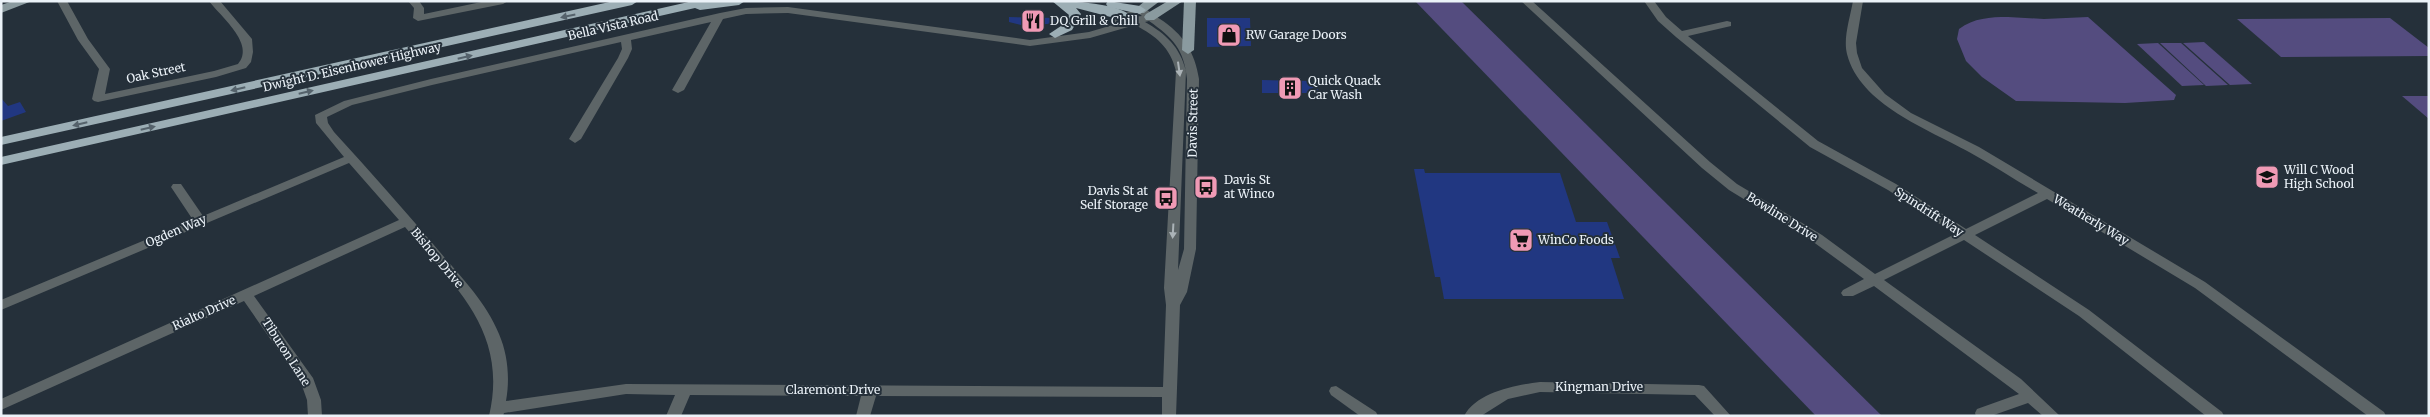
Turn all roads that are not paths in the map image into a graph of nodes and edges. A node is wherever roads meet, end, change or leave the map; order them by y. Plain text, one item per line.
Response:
1 (26, 1) edge
2 (62, 1) edge
3 (214, 1) edge
4 (413, 1) edge
5 (503, 1) edge
6 (632, 1) edge
7 (710, 1) edge
8 (739, 1) edge
9 (1100, 1) edge
10 (1154, 1) edge
11 (1177, 1) edge
12 (1190, 1) edge
13 (1526, 1) edge
14 (1649, 1) edge
15 (1858, 1) edge
16 (1059, 2) edge
17 (678, 8) junction
18 (1, 9) edge
19 (1145, 13) junction
20 (720, 16) junction
21 (1132, 20) junction
22 (1727, 24) dead end
23 (1055, 34) junction
24 (1680, 35) junction
25 (625, 37) junction
26 (1014, 39) junction
27 (1188, 50) junction
28 (678, 90) dead end
29 (322, 123) joint
30 (575, 140) dead end
31 (1, 141) edge
32 (66, 147) junction
33 (351, 158) junction
34 (1, 161) edge
35 (1, 168) edge
36 (177, 187) dead end
37 (2047, 194) junction
38 (200, 221) junction
39 (407, 221) junction
40 (1964, 235) junction
41 (1874, 280) junction
42 (1848, 293) dead end
43 (246, 294) junction
44 (2, 301) edge
45 (1173, 305) junction
46 (685, 389) junction
47 (870, 390) junction
48 (1336, 391) dead end
49 (1170, 392) junction
50 (2030, 396) junction
51 (1, 405) edge
52 (497, 412) edge
53 (1982, 413) dead end
54 (315, 416) edge
55 (674, 416) edge
56 (863, 416) edge
57 (1169, 416) edge
58 (1371, 416) edge
59 (1471, 416) edge
60 (1724, 416) edge
61 (2053, 416) edge
62 (2217, 416) edge
63 (2379, 416) edge

1 - 18 main road
2 - 3 street, Oak Street
4 - 5 street
6 -> 31 highway, Dwight D. Eisenhower Highway
7 - 17 highway, Dwight D. Eisenhower Highway
8 - 17 highway
9 - 19 highway
10 - 19 main road
11 - 19 main road
12 - 27 main road
13 - 41 street, Bowline Drive
14 - 24 street, Spindrift Way
15 - 37 street, Weatherly Way
16 - 21 highway
16 - 23 highway
32 -> 17 highway, Dwight D. Eisenhower Highway
19 - 21 street
19 - 27 street
20 - 25 street, Bella Vista Road
20 - 26 street, Bella Vista Road
20 - 28 street
21 - 23 street, Bella Vista Road
21 - 26 street, Bella Vista Road
21 -> 45 street, Davis Street
22 - 24 street
23 - 26 street, Bella Vista Road
24 - 40 street, Spindrift Way
25 - 29 street, Bella Vista Road
25 - 30 street
27 - 45 street, Davis Street
29 - 33 street, Bishop Drive
32 - 34 highway, Dwight D. Eisenhower Highway
32 - 35 highway
33 - 38 street, Ogden Way
33 - 39 street, Bishop Drive
36 - 38 street
37 - 40 street
37 - 63 street, Weatherly Way
38 - 44 street, Ogden Way
39 - 43 street, Rialto Drive
39 - 52 street, Bishop Drive
40 - 41 street
40 - 62 street, Spindrift Way
41 - 42 street
41 - 50 street, Bowline Drive
43 - 51 street, Rialto Drive
43 - 54 street, Tiburon Lane
45 - 49 street, Davis Street
46 - 47 street, Claremont Drive
46 - 52 street, Claremont Drive
46 - 55 street
47 - 49 street, Claremont Drive
47 - 56 street
48 - 58 street
49 - 57 street, Davis Street
50 - 53 street
50 - 61 street, Bowline Drive
59 - 60 street, Kingman Drive

